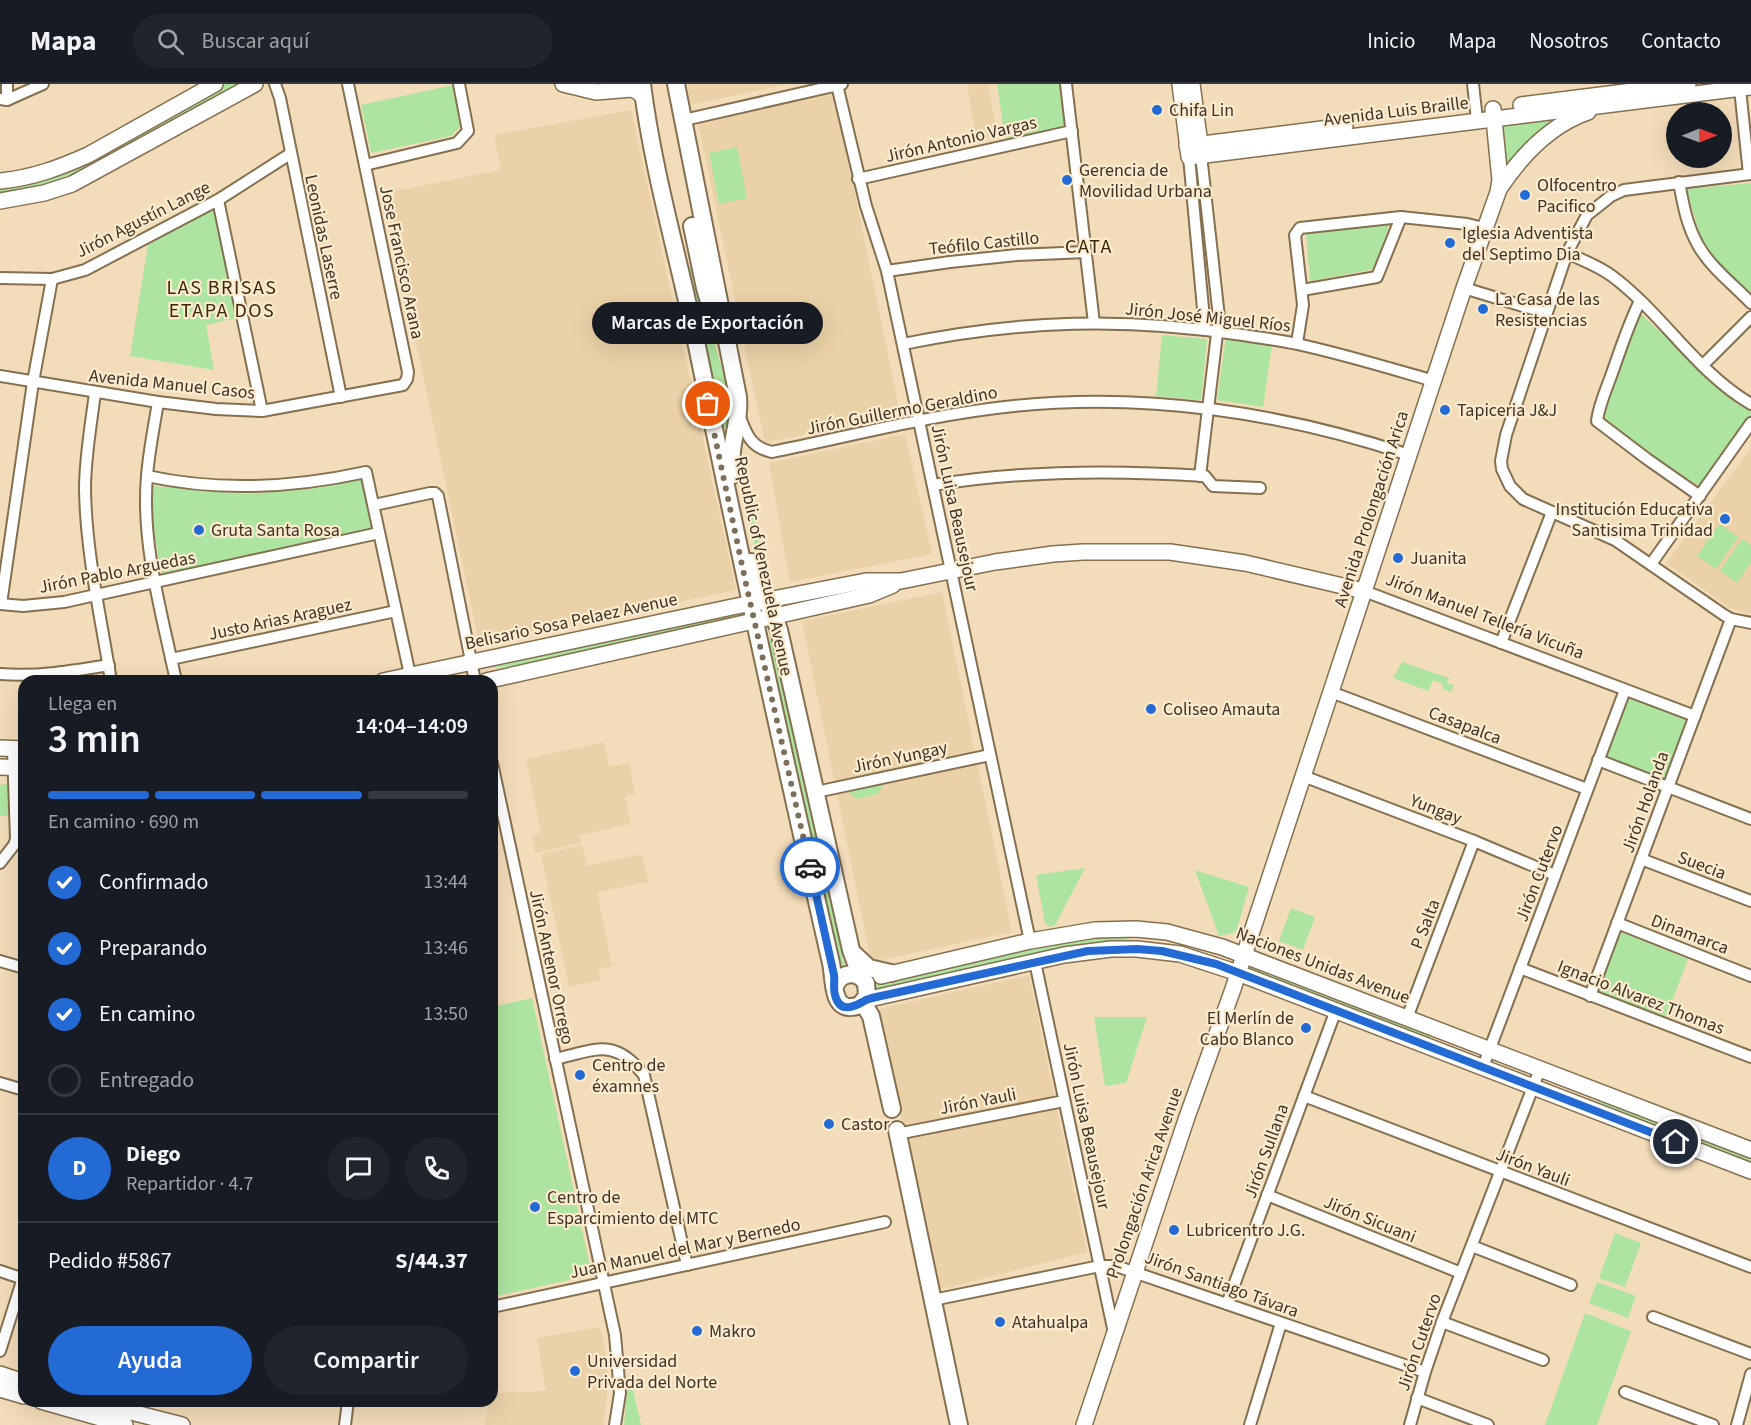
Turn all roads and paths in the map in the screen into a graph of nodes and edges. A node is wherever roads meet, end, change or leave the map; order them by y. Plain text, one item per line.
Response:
1 (8, 84) edge
2 (44, 84) edge
3 (215, 84) edge
4 (255, 84) edge
5 (275, 84) edge
6 (348, 84) edge
7 (459, 84) edge
8 (563, 84) edge
9 (676, 84) edge
10 (840, 84) edge
11 (1066, 84) edge
12 (1180, 84) edge
13 (1192, 84) edge
14 (1473, 84) edge
15 (1688, 84) edge
16 (1745, 87) edge
17 (643, 91) edge
18 (4, 100) edge
19 (1605, 106) junction
20 (1494, 113) junction
21 (1476, 116) junction
22 (684, 120) junction
23 (1072, 131) junction
24 (1194, 150) junction
25 (290, 154) junction
26 (365, 165) junction
27 (1750, 174) edge
28 (858, 179) junction
29 (0, 181) edge
30 (1679, 182) junction
31 (1498, 192) junction
32 (218, 200) junction
33 (0, 201) edge
34 (667, 210) junction
35 (1401, 217) junction
36 (698, 221) junction
37 (1484, 228) junction
38 (1086, 252) junction
39 (1567, 253) junction
40 (699, 259) junction
41 (679, 264) junction
42 (887, 271) junction
43 (0, 278) edge
44 (52, 279) junction
45 (1464, 288) junction
46 (1302, 290) junction
47 (1640, 301) junction
48 (1751, 303) edge
49 (1546, 313) junction
50 (1751, 318) edge
51 (1094, 323) junction
52 (1204, 330) junction
53 (1218, 331) junction
54 (1297, 343) junction
55 (903, 344) junction
56 (728, 345) junction
57 (1702, 365) junction
58 (0, 376) edge
59 (1434, 381) junction
60 (33, 382) junction
61 (95, 393) junction
62 (341, 397) junction
63 (738, 397) junction
64 (158, 402) junction
65 (708, 404) junction
66 (1751, 404) edge
67 (1208, 410) junction
68 (262, 411) junction
69 (739, 416) junction
70 (919, 422) junction
71 (1751, 423) edge
72 (1409, 455) junction
73 (147, 476) junction
74 (1200, 476) junction
75 (933, 485) junction
76 (1260, 488) dead end
77 (1700, 496) junction
78 (374, 505) junction
79 (1552, 512) junction
80 (380, 533) junction
81 (1651, 564) junction
82 (951, 571) junction
83 (902, 581) junction
84 (156, 583) junction
85 (1364, 591) junction
86 (97, 595) junction
87 (759, 602) junction
88 (0, 604) edge
89 (396, 611) junction
90 (774, 617) junction
91 (1731, 619) junction
92 (756, 621) junction
93 (1751, 623) edge
94 (1501, 643) junction
95 (171, 659) junction
96 (471, 662) junction
97 (109, 665) junction
98 (0, 674) edge
99 (110, 675) edge
100 (175, 675) edge
101 (410, 675) joint
102 (474, 675) edge
103 (498, 678) edge
104 (1625, 690) junction
105 (1330, 692) junction
106 (1695, 716) junction
107 (12, 749) edge
108 (990, 755) junction
109 (1598, 760) junction
110 (13, 768) edge
111 (1303, 776) junction
112 (1668, 787) junction
113 (1587, 789) junction
114 (498, 791) edge
115 (816, 792) junction
116 (1751, 819) edge
117 (1474, 841) junction
118 (18, 843) edge
119 (18, 849) edge
120 (1641, 859) junction
121 (0, 863) edge
122 (1555, 875) junction
123 (1751, 901) edge
124 (1256, 919) junction
125 (1617, 923) junction
126 (1136, 929) junction
127 (1030, 941) junction
128 (1222, 947) junction
129 (1137, 949) junction
130 (851, 950) junction
131 (1244, 955) junction
132 (0, 961) edge
133 (1035, 962) junction
134 (18, 966) edge
135 (1520, 968) junction
136 (1238, 973) junction
137 (891, 974) junction
138 (1751, 976) edge
139 (862, 978) junction
140 (835, 986) junction
141 (1590, 996) junction
142 (864, 1002) junction
143 (1336, 1010) junction
144 (1407, 1018) junction
145 (1490, 1050) junction
146 (1751, 1057) edge
147 (555, 1059) junction
148 (1483, 1067) junction
149 (1540, 1069) junction
150 (0, 1083) edge
151 (1533, 1087) junction
152 (18, 1088) edge
153 (1304, 1096) junction
154 (1064, 1101) junction
155 (892, 1109) dead end
156 (897, 1132) joint
157 (1751, 1150) edge
158 (1751, 1171) edge
159 (1500, 1172) junction
160 (1267, 1195) junction
161 (885, 1222) dead end
162 (1472, 1246) junction
163 (687, 1265) junction
164 (1100, 1266) junction
165 (1751, 1267) edge
166 (0, 1271) edge
167 (1135, 1271) junction
168 (1461, 1273) junction
169 (18, 1276) edge
170 (604, 1283) junction
171 (1571, 1285) dead end
172 (18, 1294) edge
173 (933, 1300) junction
174 (1227, 1304) junction
175 (498, 1306) edge
176 (1653, 1317) dead end
177 (1442, 1322) junction
178 (1281, 1323) junction
179 (1114, 1333) junction
180 (0, 1351) edge
181 (1751, 1354) edge
182 (1543, 1360) dead end
183 (1425, 1372) junction
184 (0, 1374) edge
185 (1751, 1374) edge
186 (18, 1380) edge
187 (0, 1389) edge
188 (1625, 1392) dead end
189 (18, 1394) edge
190 (1417, 1398) junction
191 (64, 1407) edge
192 (95, 1407) edge
193 (347, 1407) edge
194 (107, 1418) edge
195 (125, 1425) edge
196 (182, 1425) edge
197 (345, 1425) edge
198 (615, 1425) edge
199 (959, 1425) edge
200 (1084, 1425) edge
201 (1250, 1425) edge
202 (1410, 1425) edge
203 (1488, 1425) edge
204 (1713, 1425) edge
205 (1737, 1425) edge

1 - 18 street
2 - 18 street
3 - 29 street
4 - 33 street
5 - 25 street, Leonidas Laserre
6 - 26 street, Jose Francisco Arana
7 - 26 street
8 - 17 street
9 - 22 main road
10 - 22 street
10 - 28 street, Jirón Luisa Beausejour
11 - 23 street
12 - 24 street
13 - 24 street
14 - 21 street
15 - 20 street, Avenida Luis Braille
16 - 19 street, Avenida Luis Braille
16 - 27 street
17 - 34 main road, Republic of Venezuela Avenue
19 - 20 street, Avenida Luis Braille
19 - 31 street
20 - 21 street, Avenida Luis Braille
20 - 31 street, Avenida Prolongación Arica
21 - 24 street, Avenida Luis Braille
22 - 36 main road
23 - 28 street, Jirón Antonio Vargas
23 - 38 street
24 - 52 street
24 - 53 street
25 - 32 street, Jirón Agustín Lange
25 - 62 street, Leonidas Laserre
26 - 62 street, Jose Francisco Arana
27 - 30 street
28 - 42 street, Jirón Luisa Beausejour
30 - 39 street
30 - 48 street
31 - 37 street, Avenida Prolongación Arica
32 - 44 street, Jirón Agustín Lange
32 - 68 street
34 - 36 main road
34 - 41 main road, Republic of Venezuela Avenue
35 - 37 street
35 - 46 street
35 - 46 street
36 - 40 main road, Republic of Venezuela Avenue
36 - 56 main road
37 - 45 street, Avenida Prolongación Arica
38 - 42 street, Teófilo Castillo
38 - 51 street
39 - 47 street
39 - 49 street
40 - 41 main road
40 - 56 main road, Republic of Venezuela Avenue
41 - 65 main road, Republic of Venezuela Avenue
42 - 55 street, Jirón Luisa Beausejour
43 - 44 street, Jirón Agustín Lange
44 - 60 street
45 - 49 street
45 - 59 street, Avenida Prolongación Arica
46 - 54 street
47 - 57 street
47 - 77 street
49 - 79 street
50 - 57 street
51 - 52 street, Jirón José Miguel Ríos
51 - 55 street, Jirón José Miguel Ríos
52 - 53 street, Jirón José Miguel Ríos
53 - 54 street, Jirón José Miguel Ríos
53 - 67 street
54 - 59 street, Jirón José Miguel Ríos
55 - 70 street, Jirón Luisa Beausejour
56 - 63 main road, Republic of Venezuela Avenue
57 - 66 street
58 - 60 street, Avenida Manuel Casos
59 - 72 street, Avenida Prolongación Arica
60 - 61 street, Avenida Manuel Casos
60 - 88 street
61 - 64 street, Avenida Manuel Casos
61 - 86 street
62 - 68 street, Avenida Manuel Casos
63 - 65 main road
63 - 69 main road, Republic of Venezuela Avenue
64 - 68 street, Avenida Manuel Casos
64 - 73 street
65 - 87 main road, Republic of Venezuela Avenue
67 - 70 street, Jirón Guillermo Geraldino
67 - 72 street, Jirón Guillermo Geraldino
67 - 74 street
69 - 70 street, Jirón Guillermo Geraldino
69 - 87 main road, Republic of Venezuela Avenue
70 - 75 street, Jirón Luisa Beausejour
71 - 77 street
72 - 85 street, Avenida Prolongación Arica
73 - 78 street
73 - 84 street
74 - 75 street
74 - 76 street
75 - 82 street, Jirón Luisa Beausejour
77 - 81 street
78 - 80 street
78 - 96 street
79 - 81 street
79 - 94 street
80 - 84 street, Jirón Pablo Arguedas
80 - 89 street
81 - 91 street
82 - 83 street, Jirón Manuel Tellería Vicuña
82 - 85 street, Jirón Manuel Tellería Vicuña
82 - 108 street, Jirón Luisa Beausejour
83 - 87 street, Jirón Manuel Tellería Vicuña
83 - 90 street, Jirón Manuel Tellería Vicuña
84 - 86 street, Jirón Pablo Arguedas
84 - 95 street
85 - 94 street, Jirón Manuel Tellería Vicuña
85 - 105 street, Avenida Prolongación Arica
86 - 88 street, Jirón Pablo Arguedas
86 - 97 street
87 - 90 main road, Republic of Venezuela Avenue
87 - 92 main road, Republic of Venezuela Avenue
87 - 96 street, Belisario Sosa Pelaez Avenue
89 - 95 street, Justo Arias Araguez
89 - 101 street
90 - 92 street
90 - 115 main road, Republic of Venezuela Avenue
91 - 93 street
91 - 106 street, Jirón Holanda
92 - 103 street
92 - 140 main road, Republic of Venezuela Avenue
94 - 104 street, Jirón Manuel Tellería Vicuña
95 - 100 street
96 - 101 street, Belisario Sosa Pelaez Avenue
96 - 102 street
97 - 98 street
97 - 99 street
104 - 106 street, Jirón Manuel Tellería Vicuña
104 - 109 street, Jirón Cutervo
105 - 111 street, Avenida Prolongación Arica
105 - 113 street, Casapalca
106 - 112 street, Jirón Holanda
107 - 110 street
108 - 115 street, Jirón Yungay
108 - 127 street, Jirón Luisa Beausejour
109 - 112 street
109 - 113 street, Jirón Cutervo
110 - 118 street
111 - 117 street, Yungay
111 - 124 street, Avenida Prolongación Arica
112 - 116 street
112 - 120 street, Jirón Holanda
113 - 122 street, Jirón Cutervo
114 - 147 street, Jirón Antenor Orrego
115 - 130 main road, Republic of Venezuela Avenue
117 - 122 street, Yungay
117 - 144 street, P Salta
119 - 121 street
120 - 123 street, Suecia
120 - 125 street, Jirón Holanda
122 - 135 street, Jirón Cutervo
124 - 128 street, Avenida Prolongación Arica
124 - 131 street, Avenida Prolongación Arica
125 - 138 street, Dinamarca
125 - 141 street, Jirón Holanda
126 - 127 street, Naciones Unidas Avenue
126 - 128 street, Naciones Unidas Avenue
126 - 129 street
127 - 137 street, Naciones Unidas Avenue
128 - 131 street, Naciones Unidas Avenue
129 - 133 street, Naciones Unidas Avenue
129 - 136 street, Naciones Unidas Avenue
130 - 137 main road
130 - 139 main road, Republic of Venezuela Avenue
131 - 136 street, Prolongación Arica Avenue
131 - 144 street, Naciones Unidas Avenue
132 - 134 street
133 - 142 street, Naciones Unidas Avenue
133 - 154 street, Jirón Luisa Beausejour
135 - 141 street, Ignacio Alvarez Thomas
135 - 145 street, Jirón Cutervo
136 - 143 street, Naciones Unidas Avenue
136 - 167 street, Prolongación Arica Avenue
137 - 139 street, Naciones Unidas Avenue
139 - 140 main road
139 - 142 main road
140 - 142 main road
141 - 146 street, Ignacio Alvarez Thomas
142 - 155 main road
143 - 148 street, Naciones Unidas Avenue
143 - 153 street, Jirón Sullana
144 - 145 street, Naciones Unidas Avenue
145 - 148 street, Jirón Cutervo
145 - 149 street, Naciones Unidas Avenue
147 - 163 street
147 - 170 street, Jirón Antenor Orrego
148 - 151 street, Naciones Unidas Avenue
149 - 151 street, Jirón Cutervo
149 - 157 street, Naciones Unidas Avenue
150 - 152 street
151 - 158 street, Naciones Unidas Avenue
151 - 159 street, Jirón Cutervo
153 - 159 street, Jirón Yauli
153 - 160 street, Jirón Sullana
154 - 156 street, Jirón Yauli
154 - 164 street, Jirón Luisa Beausejour
156 - 173 main road
159 - 162 street, Jirón Cutervo
159 - 165 street, Jirón Yauli
160 - 168 street, Jirón Sicuani
160 - 174 street, Jirón Sullana
161 - 163 street, Juan Manuel del Mar y Bernedo
162 - 168 street, Jirón Cutervo
162 - 171 street
163 - 170 street, Juan Manuel del Mar y Bernedo
164 - 167 street, Jirón Santiago Távara
164 - 173 street, Jirón Santiago Távara
164 - 179 street, Jirón Luisa Beausejour
166 - 169 street
167 - 174 street, Jirón Santiago Távara
167 - 179 street, Prolongación Arica Avenue
168 - 177 street, Jirón Cutervo
170 - 175 street, Juan Manuel del Mar y Bernedo
170 - 198 street, Jirón Antenor Orrego
172 - 180 street
173 - 199 main road
174 - 178 street, Jirón Santiago Távara
176 - 181 street
177 - 182 street
177 - 183 street, Jirón Cutervo
178 - 183 street, Jirón Santiago Távara
178 - 201 street
179 - 200 street, Prolongación Arica Avenue
183 - 190 street, Jirón Cutervo
184 - 186 street
185 - 205 street
187 - 189 street
188 - 204 street
190 - 202 street, Jirón Cutervo
190 - 203 street
191 - 194 street
192 - 194 street
193 - 197 street
194 - 195 street
194 - 196 street

